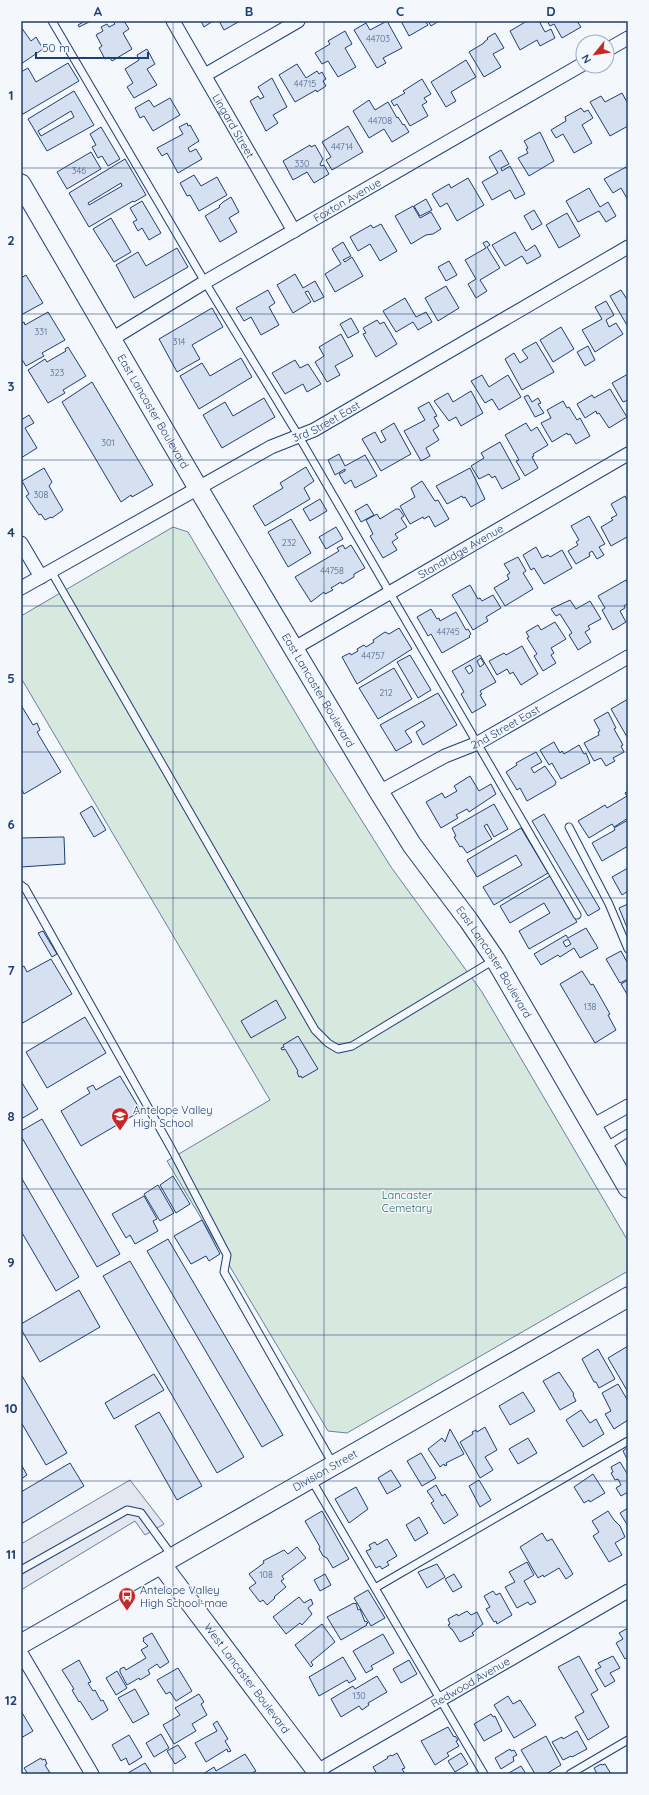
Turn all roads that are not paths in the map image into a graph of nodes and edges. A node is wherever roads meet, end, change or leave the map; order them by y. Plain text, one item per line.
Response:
1 (52, 21) edge
2 (173, 21) edge
3 (298, 21) edge
4 (628, 38) edge
5 (615, 45) edge
6 (575, 69) edge
7 (205, 76) junction
8 (21, 184) edge
9 (294, 232) junction
10 (628, 247) edge
11 (205, 282) junction
12 (112, 338) junction
13 (298, 436) junction
14 (628, 454) edge
15 (198, 488) junction
16 (21, 544) edge
17 (46, 574) junction
18 (21, 588) edge
19 (390, 593) junction
20 (293, 649) junction
21 (628, 656) edge
22 (478, 743) junction
23 (379, 792) junction
24 (568, 827) dead end
25 (21, 885) edge
26 (577, 914) dead end
27 (628, 949) edge
28 (495, 960) junction
29 (628, 1106) edge
30 (592, 1126) junction
31 (628, 1133) edge
32 (605, 1147) junction
33 (628, 1188) edge
34 (628, 1297) edge
35 (628, 1441) edge
36 (333, 1465) junction
37 (311, 1478) junction
38 (167, 1561) junction
39 (21, 1570) edge
40 (375, 1588) junction
41 (628, 1591) edge
42 (21, 1644) edge
43 (21, 1653) edge
44 (441, 1701) junction
45 (628, 1740) edge
46 (316, 1773) edge
47 (92, 1774) edge
48 (484, 1774) edge
49 (570, 1774) edge

1 - 11 lane
2 - 7 street, Lingard Street
3 - 7 street
4 - 5 street
6 - 9 street, Foxton Avenue
7 - 9 street, Lingard Street
8 - 12 main road, East Lancaster Boulevard
9 - 11 street, Foxton Avenue
10 - 13 street, 3rd Street East
11 - 12 street, Foxton Avenue
11 - 13 lane
12 - 15 main road, East Lancaster Boulevard
13 - 15 street, 3rd Street East
13 - 19 lane
14 - 19 street, Standridge Avenue
15 - 17 street, 3rd Street East
15 - 20 main road, East Lancaster Boulevard
16 - 17 street
17 - 18 street, 3rd Street East
17 - 28 lane
19 - 20 street, Standridge Avenue
19 - 22 lane
20 - 23 main road, East Lancaster Boulevard
21 - 22 street, 2nd Street East
22 - 23 street, 2nd Street East
22 - 26 lane
23 - 28 main road, East Lancaster Boulevard
24 - 27 lane
25 - 36 lane
28 - 30 main road, East Lancaster Boulevard
29 - 30 street
30 - 32 main road, East Lancaster Boulevard
31 - 32 lane
32 - 33 main road, East Lancaster Boulevard
34 - 36 main road, Division Street
35 - 40 lane
36 - 37 main road, Division Street
37 - 38 main road, Division Street
37 - 40 lane
38 - 39 lane
38 - 42 main road, Division Street
38 - 46 main road, West Lancaster Boulevard
40 - 44 lane
41 - 44 street, Redwood Avenue
43 - 47 street
44 - 46 street, Redwood Avenue
44 - 48 lane
45 - 49 lane

